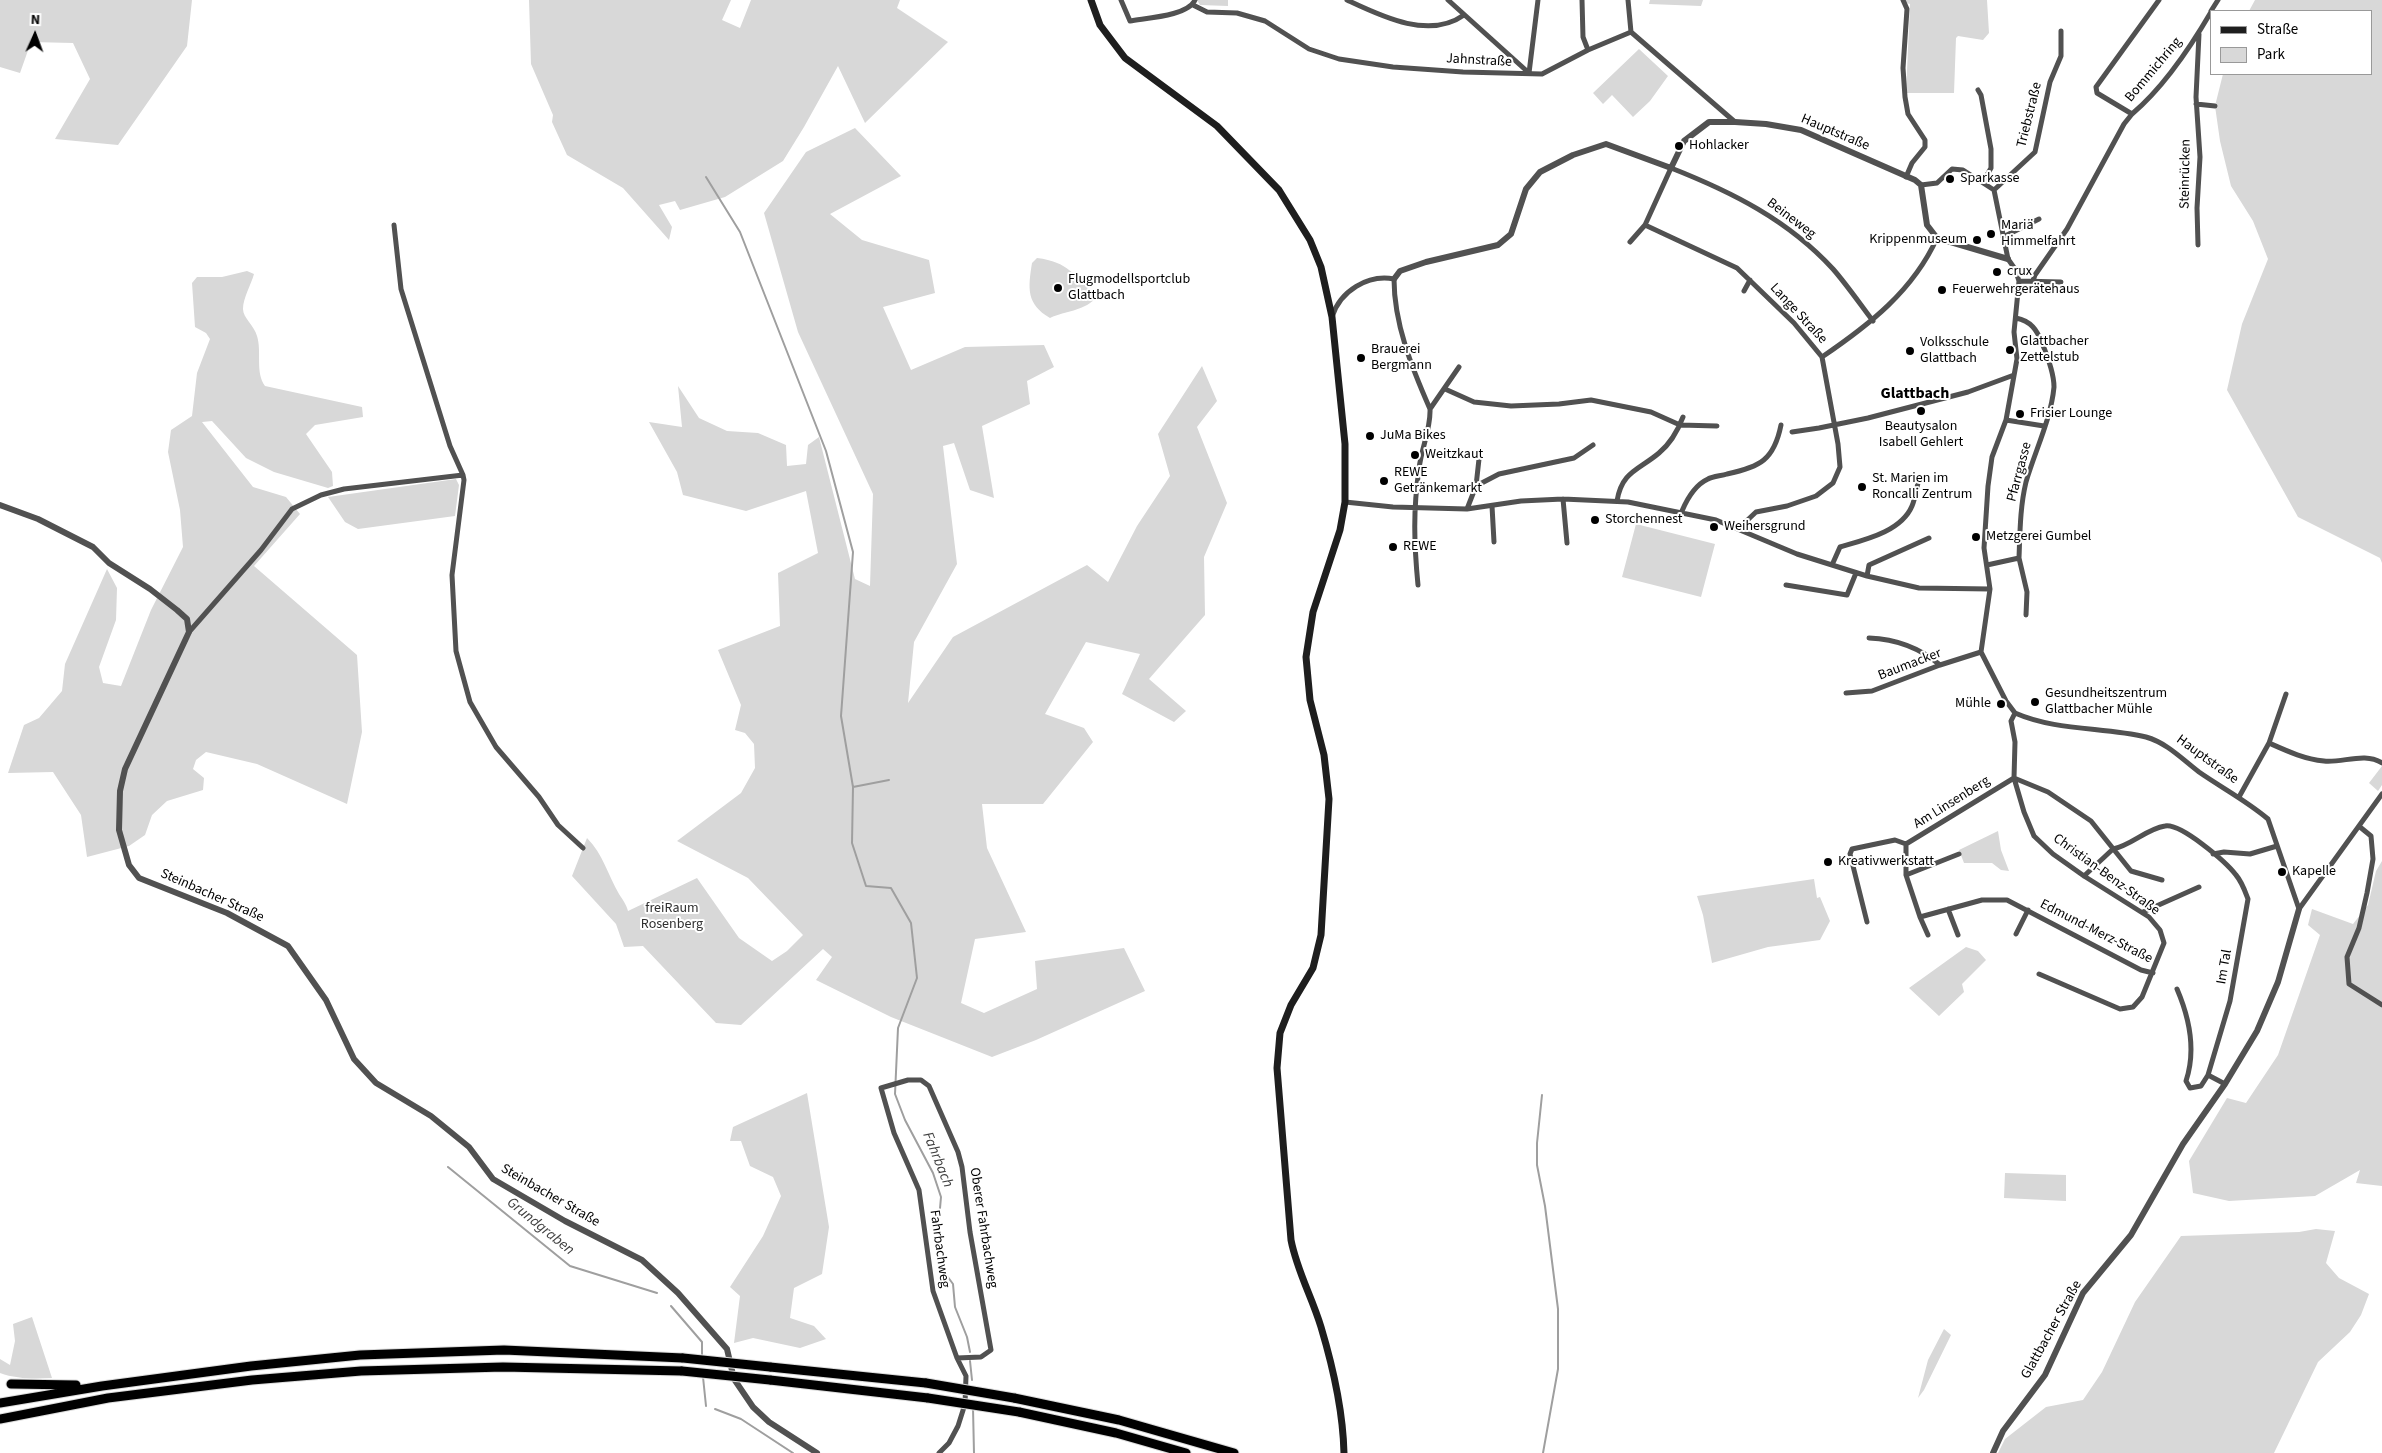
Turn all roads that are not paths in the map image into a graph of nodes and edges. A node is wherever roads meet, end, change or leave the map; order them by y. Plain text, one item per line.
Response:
1 (1091, 0) edge
2 (1121, 0) edge
3 (1347, 0) edge
4 (1448, 0) edge
5 (1538, 0) edge
6 (1582, 0) edge
7 (1628, 0) edge
8 (1903, 0) edge
9 (2159, 0) edge
10 (1194, 2) edge
11 (1464, 14) junction
12 (2210, 14) edge
13 (2061, 31) dead end
14 (1631, 32) junction
15 (2199, 33) junction
16 (1588, 50) junction
17 (1532, 74) junction
18 (1978, 90) dead end
19 (2196, 104) junction
20 (2215, 106) dead end
21 (2132, 114) junction
22 (1735, 122) junction
23 (1671, 168) junction
24 (1906, 176) junction
25 (1983, 182) junction
26 (1921, 185) junction
27 (1994, 190) junction
28 (2039, 220) dead end
29 (394, 225) dead end
30 (1645, 225) junction
31 (2003, 237) junction
32 (1937, 238) junction
33 (1630, 242) dead end
34 (2198, 245) dead end
35 (2008, 259) junction
36 (1394, 279) junction
37 (1750, 280) junction
38 (2019, 281) junction
39 (2033, 281) junction
40 (2061, 282) dead end
41 (1744, 291) dead end
42 (1332, 317) junction
43 (2016, 318) junction
44 (1873, 321) junction
45 (1822, 356) junction
46 (1458, 368) dead end
47 (2014, 375) junction
48 (1445, 389) junction
49 (1430, 409) junction
50 (1683, 417) dead end
51 (2006, 420) junction
52 (1680, 425) junction
53 (1781, 425) dead end
54 (1834, 425) junction
55 (1717, 426) dead end
56 (2044, 426) junction
57 (1792, 432) dead end
58 (1593, 445) dead end
59 (1479, 459) dead end
60 (463, 475) junction
61 (1918, 484) dead end
62 (1476, 486) junction
63 (1563, 499) junction
64 (1616, 501) junction
65 (1345, 502) junction
66 (0, 505) edge
67 (1492, 506) junction
68 (1414, 508) junction
69 (1467, 509) junction
70 (1682, 512) junction
71 (1738, 529) junction
72 (1929, 538) dead end
73 (1494, 542) dead end
74 (1567, 543) dead end
75 (2019, 558) junction
76 (1832, 565) junction
77 (1988, 565) junction
78 (1856, 573) junction
79 (1867, 576) junction
80 (1418, 584) dead end
81 (1786, 585) dead end
82 (1990, 589) junction
83 (2026, 615) dead end
84 (189, 632) junction
85 (1868, 638) dead end
86 (1982, 652) junction
87 (1940, 665) junction
88 (1846, 693) dead end
89 (2286, 694) dead end
90 (2015, 713) junction
91 (2269, 743) junction
92 (2382, 763) edge
93 (2014, 778) junction
94 (2382, 794) edge
95 (2239, 798) junction
96 (2360, 827) junction
97 (1906, 844) junction
98 (2277, 846) junction
99 (583, 848) dead end
100 (2112, 849) junction
101 (1959, 854) dead end
102 (2213, 854) junction
103 (1906, 875) junction
104 (2084, 876) junction
105 (2162, 880) dead end
106 (2198, 887) dead end
107 (1948, 909) junction
108 (2299, 909) junction
109 (2028, 910) junction
110 (2143, 912) junction
111 (1920, 917) junction
112 (1867, 922) dead end
113 (2016, 934) dead end
114 (1928, 935) dead end
115 (1958, 935) dead end
116 (2153, 973) junction
117 (2039, 974) dead end
118 (2177, 989) dead end
119 (2382, 1005) edge
120 (2208, 1075) junction
121 (925, 1081) joint
122 (2225, 1084) junction
123 (957, 1358) junction
124 (11, 1384) dead end
125 (102, 1386) junction
126 (0, 1403) edge
127 (0, 1419) edge
128 (817, 1453) edge
129 (939, 1453) edge
130 (1186, 1453) edge
131 (1234, 1453) edge
132 (1344, 1453) edge
133 (1993, 1453) edge

1 - 42 main road
2 - 10 street
3 - 11 street
4 - 11 street
5 - 17 street
6 - 16 street
7 - 14 street
8 - 24 street
9 - 21 street, Bommichring
10 - 17 street, Jahnstraße
11 - 17 street
12 - 15 street, Bommichring
13 - 27 street, Triebstraße
14 - 16 street, Jahnstraße
14 - 22 street
15 - 19 street, Steinrücken
15 - 21 street, Bommichring
16 - 17 street, Jahnstraße
18 - 25 street
19 - 20 street
19 - 34 street, Steinrücken
21 - 39 street
22 - 23 street, Hauptstraße
22 - 24 street, Hauptstraße
23 - 30 street
23 - 36 street
23 - 44 street, Beineweg
24 - 26 street, Hauptstraße
25 - 26 street
25 - 27 street
26 - 32 street
27 - 31 street
28 - 31 street
29 - 60 street
30 - 33 street
30 - 37 street, Lange Straße
31 - 35 street
32 - 35 street
32 - 44 street
35 - 38 street
36 - 42 street
36 - 49 street
37 - 41 street, Lange Straße
37 - 45 street, Lange Straße
38 - 39 street
38 - 43 street
39 - 40 street
42 - 65 main road
43 - 47 street
43 - 56 street, Pfarrgasse
44 - 45 street
45 - 54 street, Lange Straße
46 - 48 street
47 - 51 street
47 - 54 street
48 - 49 street
48 - 52 street
49 - 68 street
50 - 52 street
51 - 56 street
51 - 77 street
52 - 55 street
52 - 64 street
53 - 70 street
54 - 57 street
54 - 71 street, Lange Straße
56 - 75 street, Pfarrgasse
58 - 62 street
59 - 62 street
60 - 84 street
60 - 99 street
61 - 76 street
62 - 69 street
63 - 64 street
63 - 67 street
63 - 74 street
64 - 70 street
65 - 68 street
65 - 132 main road
66 - 84 street
67 - 69 street
67 - 73 street
68 - 69 street
68 - 80 street
70 - 71 street
71 - 76 street
72 - 79 street
75 - 77 street
75 - 83 street, Pfarrgasse
76 - 78 street
77 - 82 street
78 - 79 street
78 - 81 street
79 - 82 street
82 - 86 street
84 - 128 street, Steinbacher Straße
85 - 87 street
86 - 87 street, Baumacker
86 - 90 street
87 - 88 street, Baumacker
89 - 91 street
90 - 93 street, Christian-Benz-Straße
90 - 95 street, Hauptstraße
91 - 92 street
91 - 95 street
93 - 97 street, Am Linsenberg
93 - 100 street
93 - 104 street, Christian-Benz-Straße
94 - 96 street
95 - 98 street, Hauptstraße
96 - 108 street
96 - 119 street
97 - 103 street, Am Linsenberg
97 - 112 street
98 - 102 street
98 - 108 street, Hauptstraße
100 - 102 street, Im Tal
100 - 104 street
100 - 105 street
101 - 103 street
102 - 120 street, Im Tal
103 - 111 street, Am Linsenberg
104 - 110 street, Christian-Benz-Straße
106 - 110 street
107 - 109 street, Edmund-Merz-Straße
107 - 111 street, Edmund-Merz-Straße
107 - 115 street
108 - 122 street
109 - 113 street, Edmund-Merz-Straße
109 - 116 street, Edmund-Merz-Straße
110 - 116 street, Christian-Benz-Straße
111 - 114 street, Am Linsenberg
116 - 117 street, Christian-Benz-Straße
118 - 120 street
120 - 122 street
121 - 123 street, Oberer Fahrbachweg
121 - 123 street, Fahrbachweg
122 - 133 street, Glattbacher Straße
123 - 129 street, Fahrbachweg
124 - 125 highway
125 - 126 highway
125 - 131 highway, bridge
127 - 130 highway, bridge

